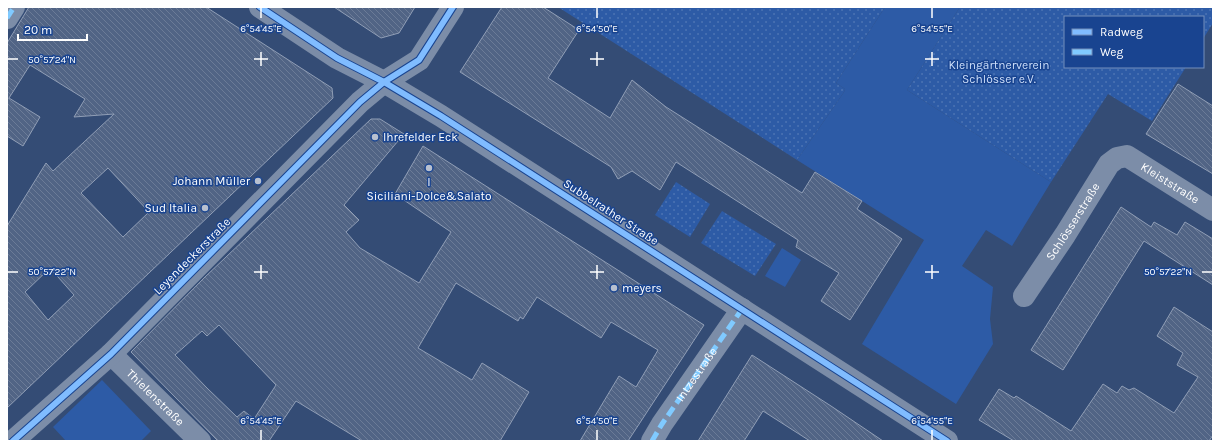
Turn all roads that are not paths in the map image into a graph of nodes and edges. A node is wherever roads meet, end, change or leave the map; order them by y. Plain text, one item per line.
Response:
1 (14, 7) edge
2 (260, 7) edge
3 (453, 7) edge
4 (7, 18) edge
5 (384, 82) junction
6 (1127, 156) joint
7 (1213, 210) edge
8 (1024, 296) dead end
9 (742, 309) junction
10 (111, 354) junction
11 (936, 438) edge
12 (13, 441) edge
13 (200, 441) edge
14 (652, 441) edge

1 - 4 street
2 - 5 main road, Subbelrather Straße
3 - 5 street, Leyendeckerstraße
5 - 9 main road, Subbelrather Straße
5 - 10 street, Leyendeckerstraße
6 - 7 street, Kleiststraße
6 - 8 street, Schlösserstraße
9 - 11 main road, Subbelrather Straße
9 - 14 street, Intzestraße
10 - 12 street, Leyendeckerstraße
10 - 13 street, Thielenstraße

